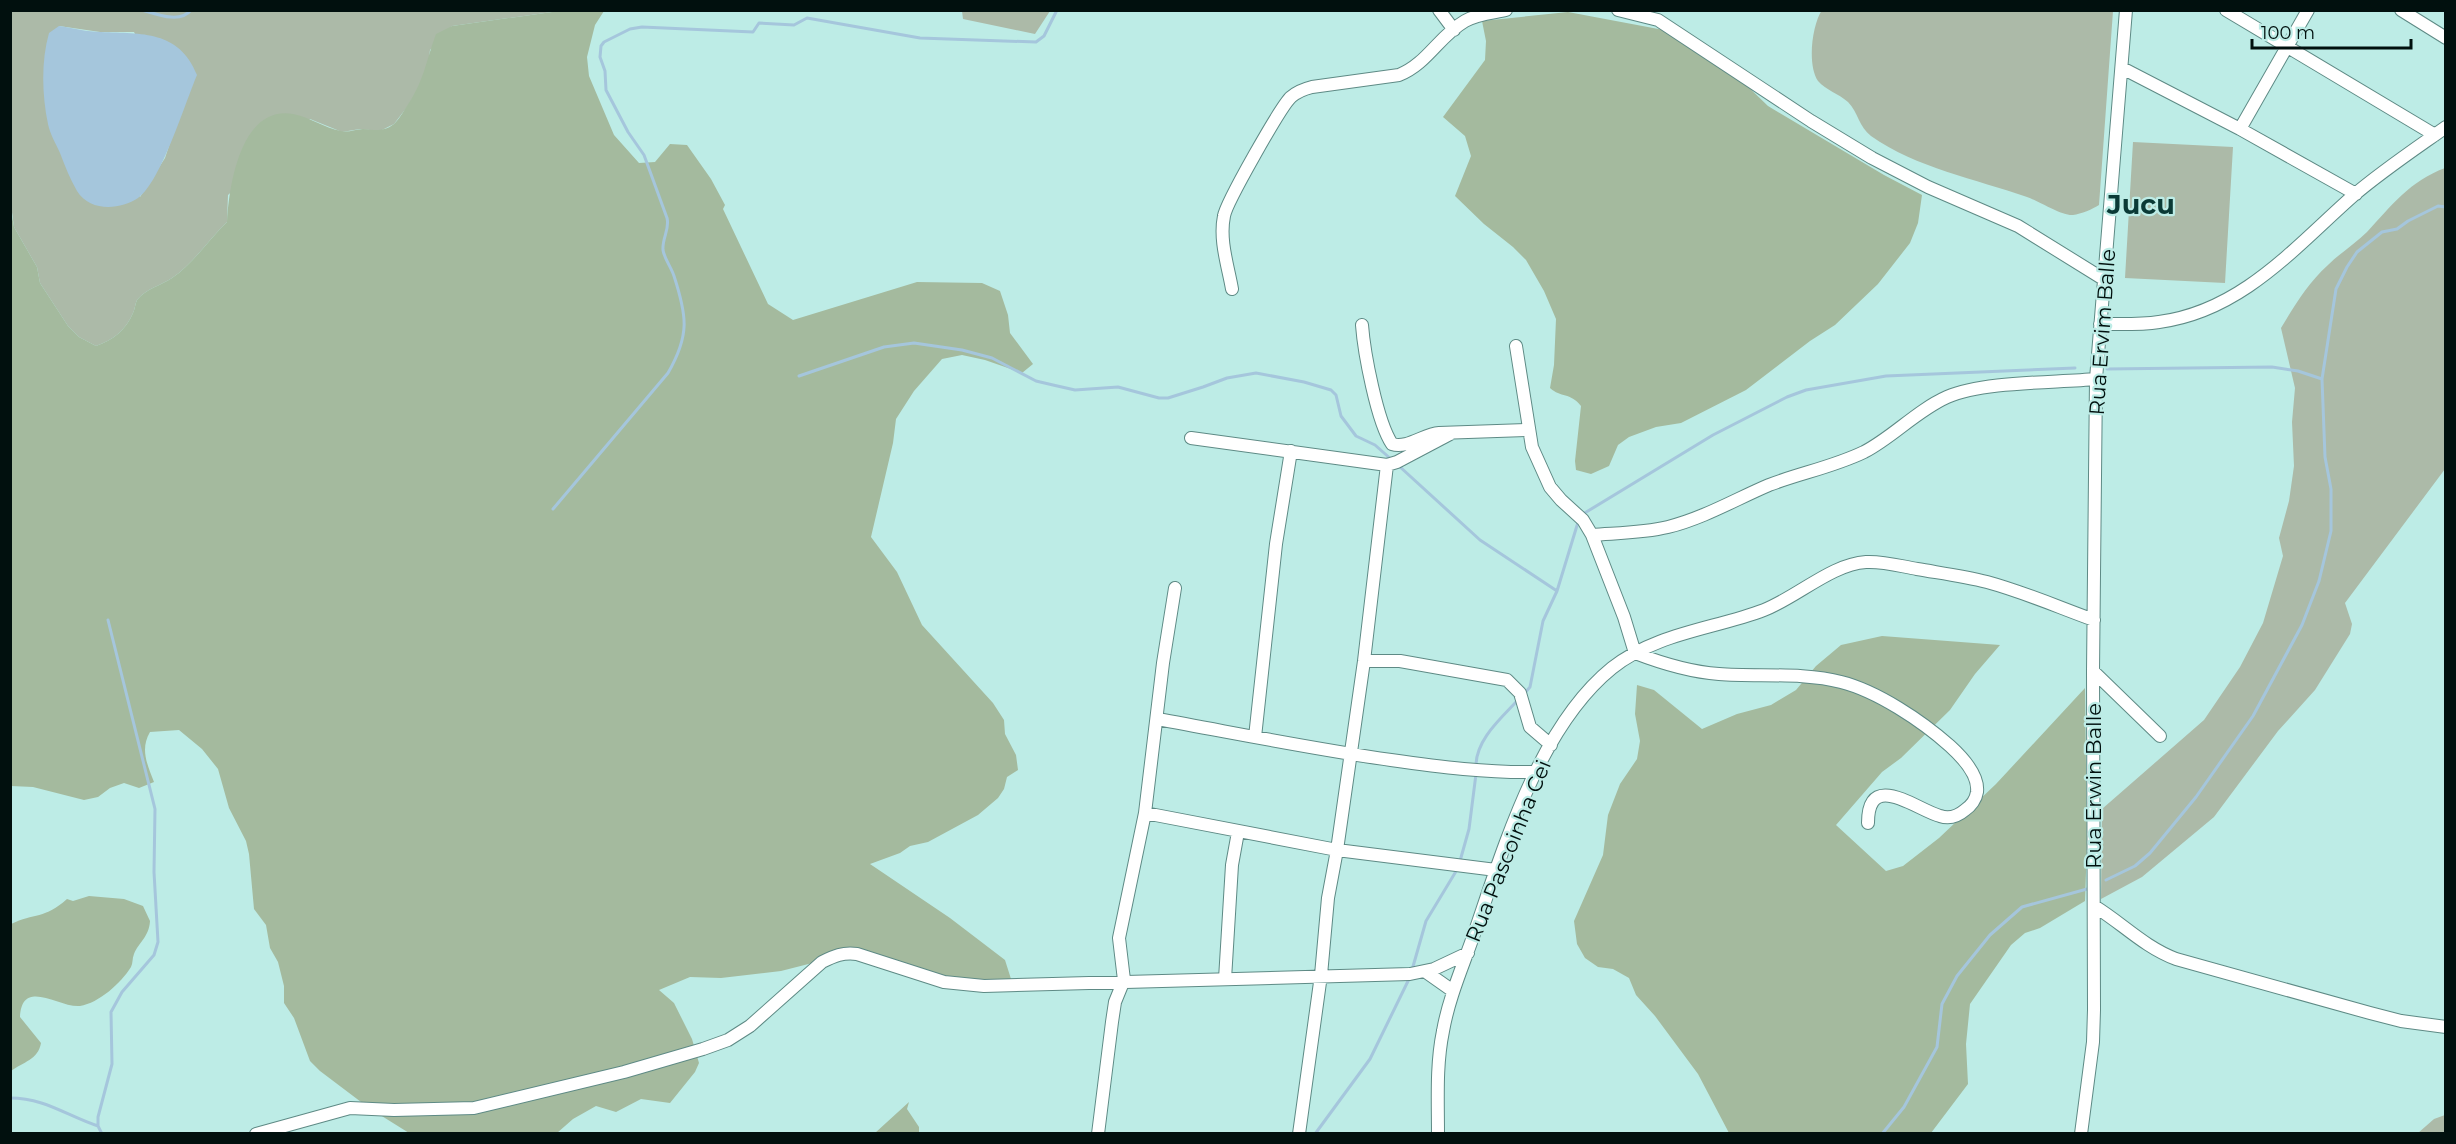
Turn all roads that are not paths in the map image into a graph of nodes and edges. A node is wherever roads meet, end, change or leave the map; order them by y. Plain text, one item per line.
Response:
1 (1439, 10) edge
2 (1506, 10) edge
3 (1618, 10) edge
4 (2126, 10) edge
5 (2226, 10) edge
6 (2308, 10) edge
7 (2401, 10) edge
8 (1454, 30) junction
9 (2445, 38) edge
10 (2287, 47) junction
11 (2122, 68) junction
12 (2240, 129) junction
13 (2440, 131) edge
14 (2356, 194) junction
15 (2105, 280) junction
16 (1232, 289) dead end
17 (2100, 324) junction
18 (1362, 325) dead end
19 (1516, 346) dead end
20 (2096, 380) junction
21 (1528, 430) junction
22 (1455, 432) junction
23 (1191, 438) dead end
24 (2095, 438) joint
25 (1291, 451) junction
26 (1387, 465) junction
27 (1592, 535) junction
28 (1175, 588) dead end
29 (2094, 620) junction
30 (1635, 653) junction
31 (1364, 661) junction
32 (2093, 671) junction
33 (1157, 719) junction
34 (2160, 736) dead end
35 (1255, 737) junction
36 (1551, 745) junction
37 (1350, 755) junction
38 (1536, 772) junction
39 (1145, 813) junction
40 (1868, 823) dead end
41 (1238, 832) junction
42 (1337, 849) junction
43 (1496, 870) junction
44 (2094, 906) junction
45 (1468, 953) junction
46 (1426, 972) junction
47 (1321, 975) junction
48 (1225, 979) junction
49 (1124, 981) junction
50 (1453, 991) junction
51 (2445, 1027) edge
52 (256, 1134) edge
53 (1098, 1134) edge
54 (1299, 1134) edge
55 (1438, 1134) edge
56 (2081, 1134) edge

1 - 8 street
2 - 8 street
3 - 15 street
4 - 11 street, Rua Ervim Balle
5 - 10 street
6 - 10 street
7 - 9 street
8 - 16 street
10 - 12 street
10 - 13 street
11 - 12 street
11 - 15 street, Rua Ervim Balle
12 - 14 street
13 - 14 street
14 - 17 street
15 - 17 street, Rua Ervim Balle
17 - 20 street, Rua Ervim Balle
18 - 22 street
19 - 21 street
20 - 24 street, Rua Ervim Balle
20 - 27 street
21 - 22 street
21 - 27 street
22 - 26 street
23 - 25 street
24 - 29 street, Rua Erwin Balle
25 - 26 street
25 - 35 street
26 - 31 street
27 - 30 street
28 - 33 street
29 - 30 street, Rua Pascoinha Cei
29 - 32 street, Rua Erwin Balle
30 - 36 street, Rua Pascoinha Cei
30 - 40 street
31 - 36 street
31 - 37 street
32 - 34 street
32 - 44 street, Rua Erwin Balle
33 - 35 street
33 - 39 street
35 - 37 street
36 - 38 street, Rua Pascoinha Cei
37 - 38 street
37 - 42 street
38 - 43 street, Rua Pascoinha Cei
39 - 41 street
39 - 49 street
41 - 42 street
41 - 48 street
42 - 43 street
42 - 47 street
43 - 45 street, Rua Pascoinha Cei
44 - 51 street
44 - 56 street, Rua Erwin Balle
45 - 46 street
45 - 50 street, Rua Pascoinha Cei
46 - 47 street
46 - 50 street
47 - 48 street
47 - 54 street
48 - 49 street
49 - 52 street
49 - 53 street
50 - 55 street, Rua Pascoinha Cei

